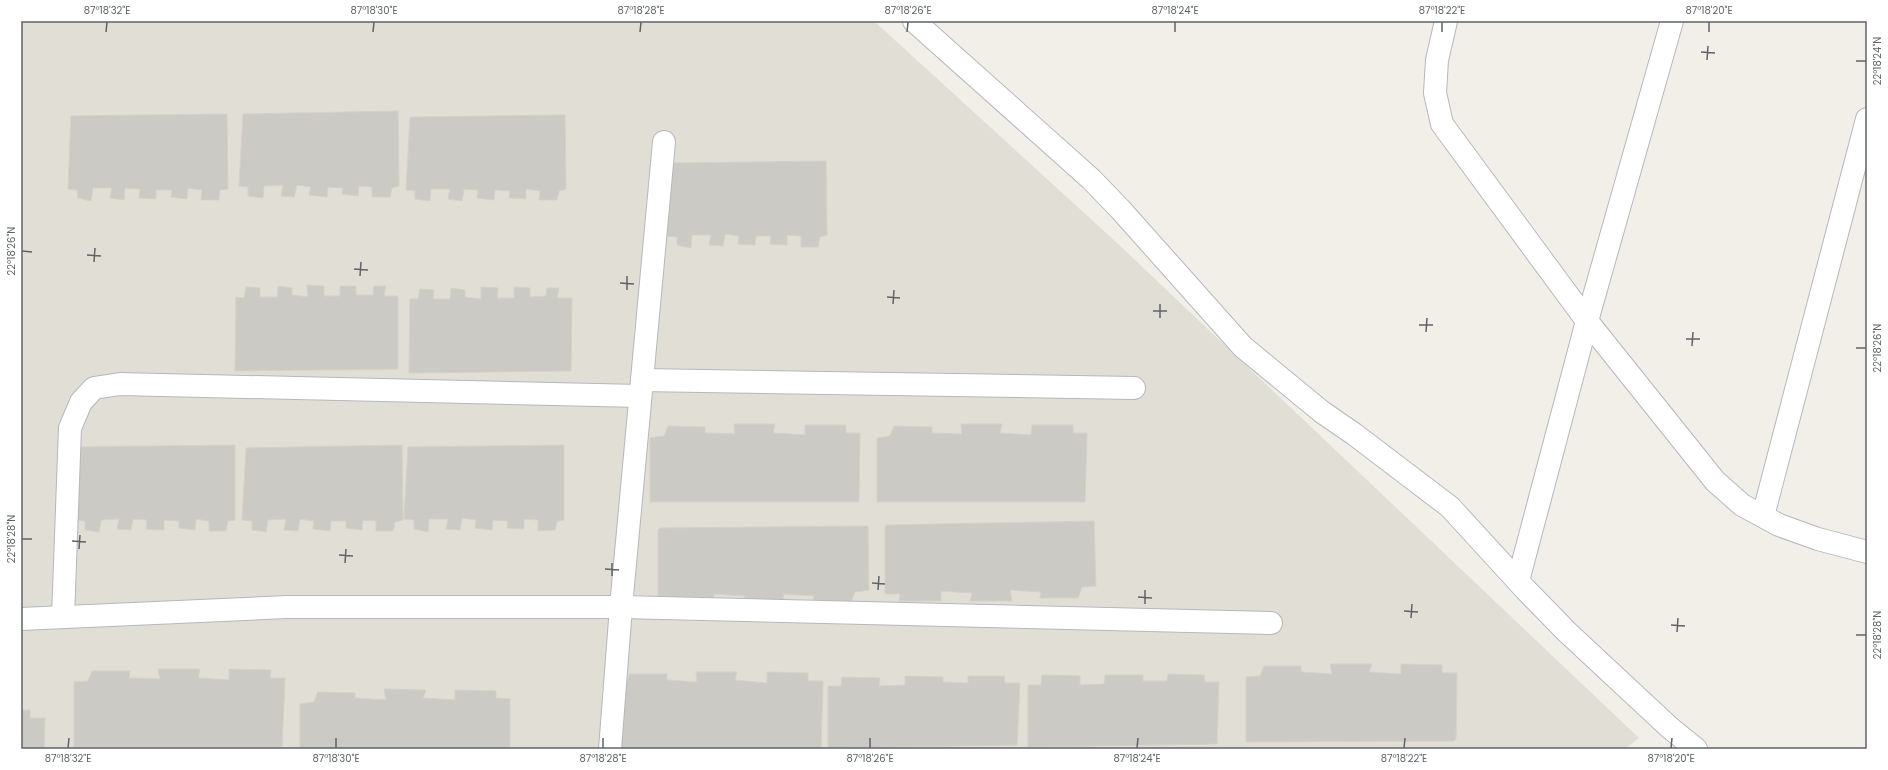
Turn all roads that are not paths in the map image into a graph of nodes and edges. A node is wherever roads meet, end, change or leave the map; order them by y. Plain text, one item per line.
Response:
1 (914, 21) edge
2 (1446, 21) edge
3 (1672, 21) edge
4 (1867, 119) edge
5 (664, 142) dead end
6 (1587, 322) junction
7 (641, 388) junction
8 (1134, 388) dead end
9 (1763, 516) junction
10 (1867, 552) edge
11 (1518, 581) junction
12 (621, 607) junction
13 (63, 617) junction
14 (21, 619) edge
15 (1271, 623) dead end
16 (610, 749) edge
17 (1696, 749) edge

1 - 11 street
2 - 6 street
3 - 6 street
4 - 9 street
5 - 7 street
6 - 9 street
6 - 11 street
7 - 8 street
7 - 12 street
7 - 13 street
9 - 10 street
11 - 17 street
12 - 13 street
12 - 15 street
12 - 16 street
13 - 14 street

